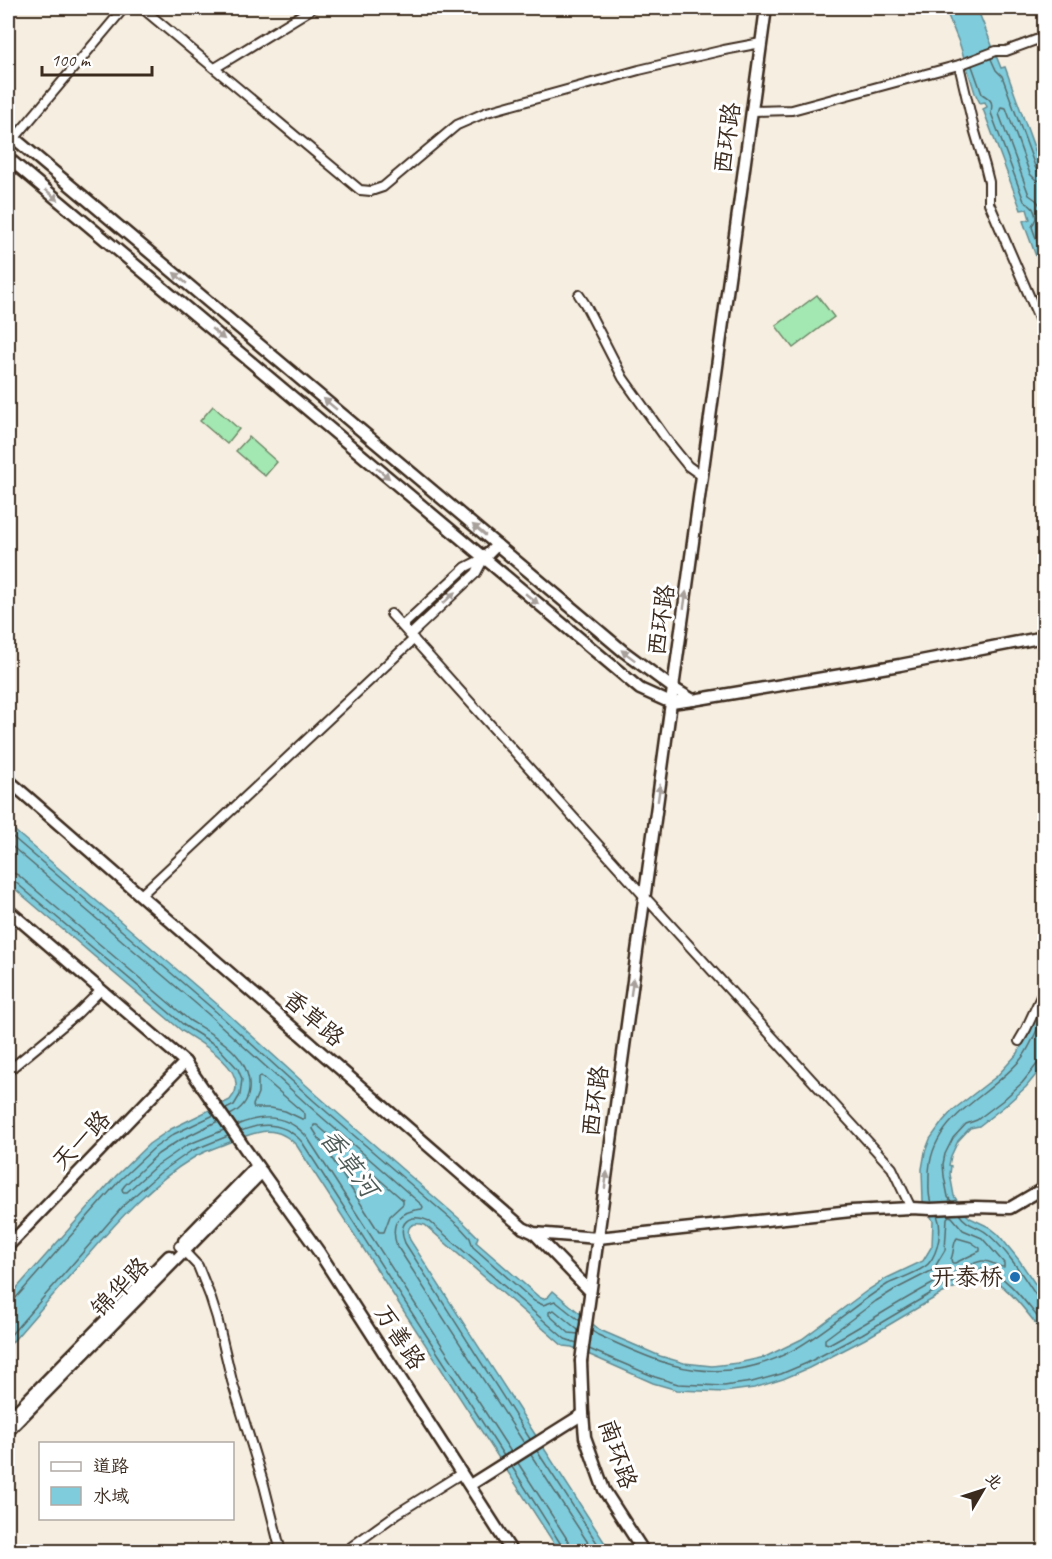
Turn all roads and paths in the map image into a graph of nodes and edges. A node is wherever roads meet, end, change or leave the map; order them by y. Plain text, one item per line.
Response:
1 (124, 8) edge
2 (142, 8) edge
3 (313, 8) edge
4 (766, 8) edge
5 (1044, 37) edge
6 (761, 43) junction
7 (959, 65) junction
8 (215, 68) junction
9 (752, 111) junction
10 (11, 136) edge
11 (8, 158) edge
12 (579, 295) dead end
13 (1044, 330) edge
14 (702, 476) junction
15 (497, 545) junction
16 (484, 558) junction
17 (391, 614) dead end
18 (402, 626) junction
19 (412, 637) junction
20 (1044, 637) edge
21 (673, 688) junction
22 (693, 700) junction
23 (671, 703) junction
24 (8, 780) edge
25 (141, 895) junction
26 (645, 896) junction
27 (8, 910) edge
28 (101, 990) junction
29 (1044, 990) edge
30 (1019, 1041) dead end
31 (185, 1062) junction
32 (8, 1071) edge
33 (260, 1169) junction
34 (1044, 1188) edge
35 (911, 1208) junction
36 (534, 1233) junction
37 (598, 1238) junction
38 (8, 1246) edge
39 (181, 1249) junction
40 (590, 1291) junction
41 (583, 1414) junction
42 (8, 1420) edge
43 (8, 1431) edge
44 (462, 1473) junction
45 (470, 1485) junction
46 (281, 1551) edge
47 (344, 1551) edge
48 (512, 1551) edge
49 (644, 1551) edge

1 - 10 street
2 - 8 street
3 - 8 street
4 - 6 street, 西环路
5 - 7 street
6 - 8 street
6 - 9 street, 西环路
7 - 9 street
7 - 13 street
9 - 14 street, 西环路
15 -> 10 street
11 -> 16 street
12 - 14 street
21 -> 14 street, 西环路
15 - 16 street
21 -> 15 street
16 - 18 street
19 -> 16 street
16 -> 23 street
17 - 18 street
18 - 19 street
19 - 25 street
19 - 26 street
20 - 22 street
21 - 22 street
21 - 23 street, 西环路
22 - 23 street
26 -> 23 street, 西环路
24 - 25 street, 香草路
25 - 36 street, 香草路
26 - 35 street
37 -> 26 street, 西环路
27 - 28 street, 万善路
28 - 31 street, 万善路
28 - 32 street
29 - 30 street
31 - 33 street, 万善路
31 - 38 street, 天一路
33 - 39 street, 锦华路
33 - 44 street, 万善路
34 - 35 street
35 - 37 street
36 - 37 street
36 - 40 street, 香草路
37 - 40 street
39 - 42 street, 锦华路
39 - 43 street, 锦华路
39 - 46 street
40 - 41 street, 南环路
41 - 45 street
41 - 49 street, 南环路
44 - 45 street, 万善路
44 - 47 street
45 - 48 street, 万善路

